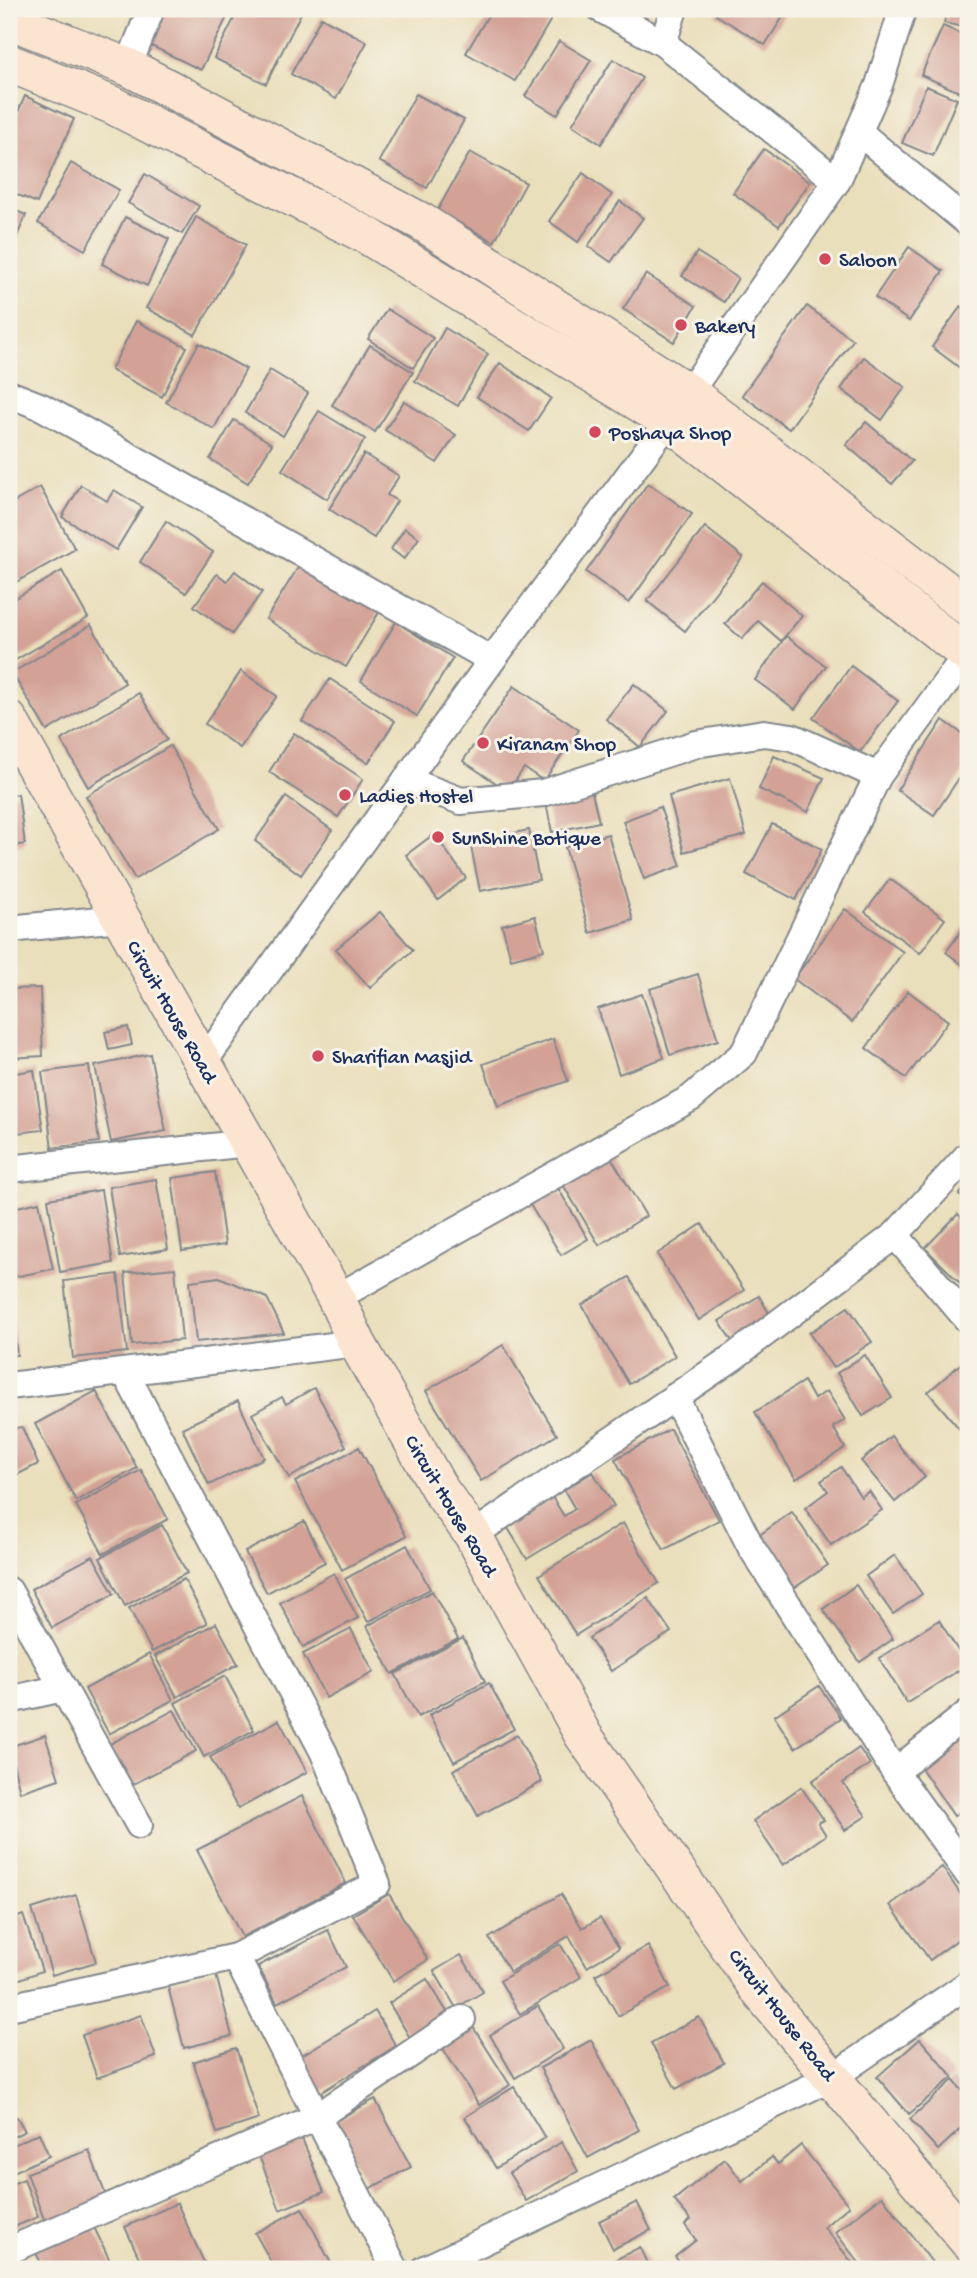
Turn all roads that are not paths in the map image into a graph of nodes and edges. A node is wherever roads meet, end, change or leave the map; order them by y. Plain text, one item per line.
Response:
1 (151, 9) edge
2 (601, 9) edge
3 (674, 9) edge
4 (903, 9) edge
5 (9, 20) edge
6 (663, 43) junction
7 (9, 63) edge
8 (128, 67) junction
9 (860, 133) junction
10 (837, 181) junction
11 (968, 223) edge
12 (9, 394) edge
13 (679, 407) junction
14 (968, 607) edge
15 (968, 655) edge
16 (492, 660) junction
17 (9, 720) edge
18 (877, 776) junction
19 (406, 780) junction
20 (120, 918) junction
21 (9, 929) edge
22 (203, 1063) junction
23 (248, 1143) junction
24 (968, 1154) edge
25 (9, 1169) edge
26 (895, 1235) junction
27 (336, 1298) junction
28 (968, 1320) edge
29 (357, 1343) junction
30 (125, 1372) junction
31 (9, 1386) edge
32 (675, 1397) junction
33 (473, 1535) junction
34 (9, 1591) edge
35 (63, 1688) junction
36 (9, 1700) edge
37 (968, 1713) edge
38 (895, 1772) junction
39 (139, 1825) dead end
40 (968, 1874) edge
41 (236, 1957) junction
42 (968, 1984) edge
43 (9, 2007) edge
44 (462, 2019) dead end
45 (833, 2077) junction
46 (317, 2117) junction
47 (968, 2241) edge
48 (9, 2249) edge
49 (20, 2269) edge
50 (395, 2269) edge
51 (425, 2269) edge

1 - 8 street
2 - 6 street
3 - 6 street
4 - 9 street
5 - 8 street
6 - 10 street
7 - 13 street
8 - 13 street
9 - 10 street
9 - 11 street
10 - 13 street
12 - 16 street
13 - 14 street
13 - 15 street
13 - 16 street
15 - 18 street
16 - 19 street
17 - 20 street, Circuit House Road
18 - 19 street
18 - 27 street
19 - 22 street
20 - 21 street
20 - 22 street, Circuit House Road
22 - 23 street, Circuit House Road
23 - 25 street
23 - 27 street, Circuit House Road
24 - 26 street
26 - 28 street
26 - 32 street
27 - 29 street, Circuit House Road
29 - 30 street
29 - 33 street, Circuit House Road
30 - 31 street
30 - 41 street
32 - 33 street
32 - 38 street
33 - 45 street, Circuit House Road
34 - 35 street
35 - 36 street
35 - 39 street
37 - 38 street
38 - 40 street
41 - 43 street
41 - 46 street
42 - 45 street
44 - 46 street
45 - 47 street, Circuit House Road
45 - 51 street
46 - 48 street
46 - 50 street
48 - 49 street

